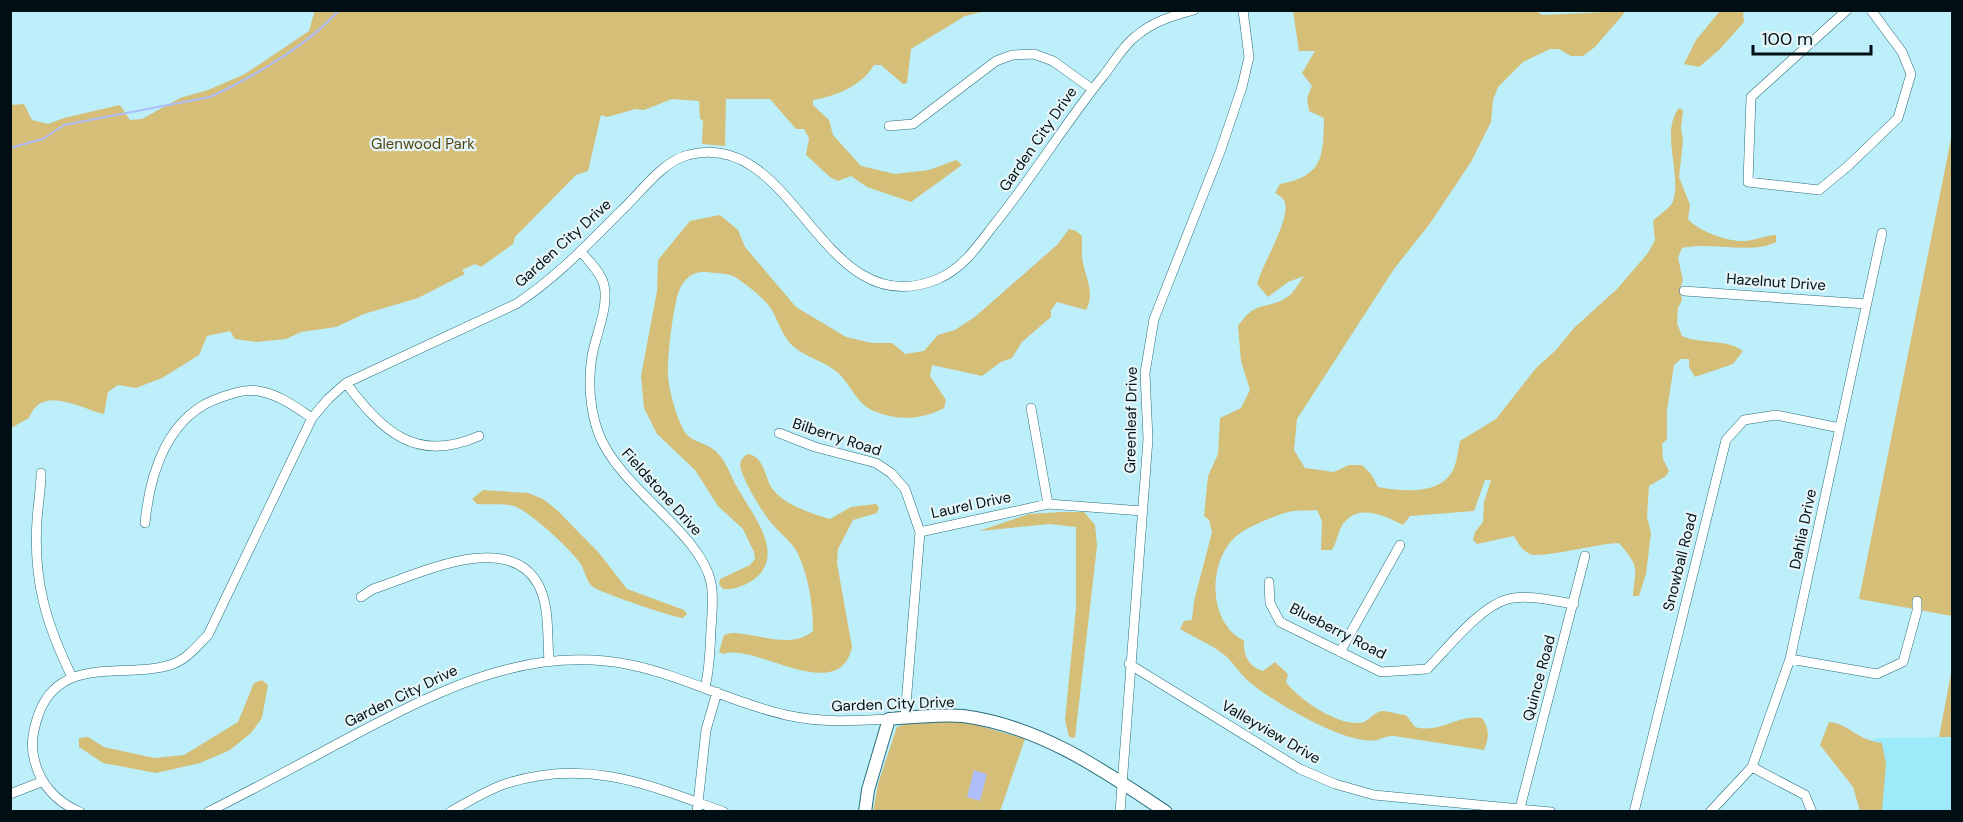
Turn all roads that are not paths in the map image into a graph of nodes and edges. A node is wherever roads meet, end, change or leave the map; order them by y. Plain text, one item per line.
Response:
1 (1194, 10) edge
2 (1243, 10) edge
3 (1847, 10) edge
4 (1871, 10) edge
5 (1092, 89) junction
6 (890, 126) dead end
7 (1882, 233) dead end
8 (580, 251) junction
9 (1684, 291) dead end
10 (1867, 304) junction
11 (346, 383) junction
12 (1030, 408) dead end
13 (312, 418) junction
14 (1840, 428) junction
15 (779, 433) dead end
16 (479, 436) dead end
17 (41, 473) dead end
18 (1048, 504) junction
19 (1143, 511) junction
20 (145, 523) dead end
21 (920, 531) junction
22 (1400, 545) dead end
23 (1585, 556) dead end
24 (1269, 582) dead end
25 (361, 597) dead end
26 (1917, 601) dead end
27 (1574, 604) junction
28 (1340, 652) junction
29 (1790, 659) junction
30 (549, 661) junction
31 (1130, 664) junction
32 (72, 677) junction
33 (705, 687) junction
34 (717, 692) junction
35 (905, 717) junction
36 (890, 719) junction
37 (1752, 767) junction
38 (1120, 781) junction
39 (42, 782) junction
40 (10, 794) edge
41 (698, 807) edge
42 (462, 808) edge
43 (1520, 808) junction
44 (80, 812) edge
45 (208, 812) edge
46 (450, 812) edge
47 (724, 812) edge
48 (865, 812) edge
49 (1120, 812) edge
50 (1166, 812) edge
51 (1551, 812) edge
52 (1634, 812) edge
53 (1710, 812) edge
54 (1812, 812) edge

1 - 5 street, Garden City Drive
2 - 19 street, Greenleaf Drive
3 - 4 street
5 - 6 street
5 - 8 street, Garden City Drive
7 - 10 street, Dahlia Drive
8 - 11 street, Garden City Drive
8 - 33 street, Fieldstone Drive
9 - 10 street, Hazelnut Drive
10 - 14 street, Dahlia Drive
11 - 13 street, Garden City Drive
11 - 16 street
12 - 18 street
13 - 20 street
13 - 32 street, Garden City Drive
14 - 29 street, Dahlia Drive
14 - 52 street, Snowball Road
15 - 21 street, Bilberry Road
17 - 32 street
18 - 19 street, Laurel Drive
18 - 21 street, Laurel Drive
19 - 31 street, Greenleaf Drive
21 - 35 street, Laurel Drive
22 - 28 street
23 - 27 street, Quince Road
24 - 28 street, Blueberry Road
25 - 30 street
26 - 29 street
27 - 28 street, Blueberry Road
27 - 43 street, Quince Road
29 - 37 street, Dahlia Drive
30 - 33 street, Garden City Drive
30 - 45 street, Garden City Drive
31 - 38 street, Greenleaf Drive
31 - 43 street, Valleyview Drive
32 - 39 street, Garden City Drive
33 - 34 street, Garden City Drive
34 - 36 street, Garden City Drive
34 - 41 street
35 - 36 street, Garden City Drive
35 - 38 street, Garden City Drive
36 - 48 street
37 - 53 street, Dahlia Drive
37 - 54 street
38 - 49 street, Greenleaf Drive
38 - 50 street, Garden City Drive
39 - 40 street
39 - 44 street, Garden City Drive
41 - 42 street
41 - 47 street
42 - 46 street
43 - 51 street, Valleyview Drive

